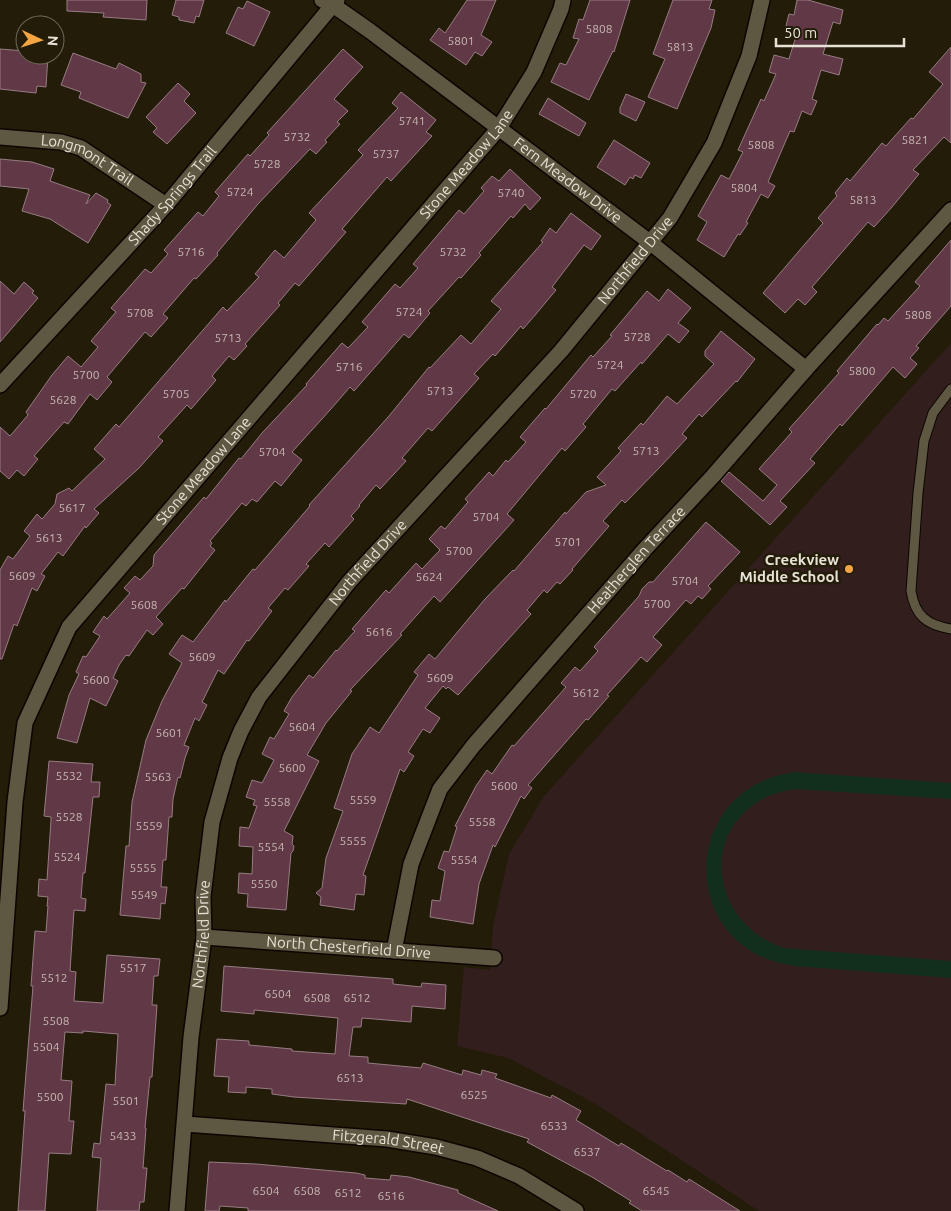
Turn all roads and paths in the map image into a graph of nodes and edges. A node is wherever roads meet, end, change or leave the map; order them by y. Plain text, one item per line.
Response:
1 (563, 0) edge
2 (762, 0) edge
3 (331, 2) edge
4 (499, 128) junction
5 (0, 137) edge
6 (166, 205) junction
7 (951, 210) edge
8 (651, 243) junction
9 (806, 369) junction
10 (1, 381) edge
11 (951, 389) edge
12 (951, 629) edge
13 (4, 910) edge
14 (204, 937) junction
15 (394, 950) junction
16 (494, 958) dead end
17 (0, 1008) edge
18 (184, 1124) junction
19 (177, 1211) edge
20 (576, 1211) edge

1 - 4 street, Stone Meadow Lane
2 - 8 street, Northfield Drive
3 - 4 street, Fern Meadow Drive
3 - 6 street, Shady Springs Trail
4 - 8 street, Fern Meadow Drive
4 - 13 street, Stone Meadow Lane
5 - 6 street, Longmont Trail
6 - 10 street, Shady Springs Trail
7 - 9 street, Heatherglen Terrace
8 - 9 street, Fern Meadow Drive
8 - 14 street, Northfield Drive
9 - 15 street, Heatherglen Terrace
11 - 12 lane
13 - 17 street, Stone Meadow Lane
14 - 15 street, North Chesterfield Drive
14 - 18 street, Northfield Drive
15 - 16 street, North Chesterfield Drive
18 - 19 street, Northfield Drive
18 - 20 street, Fitzgerald Street

